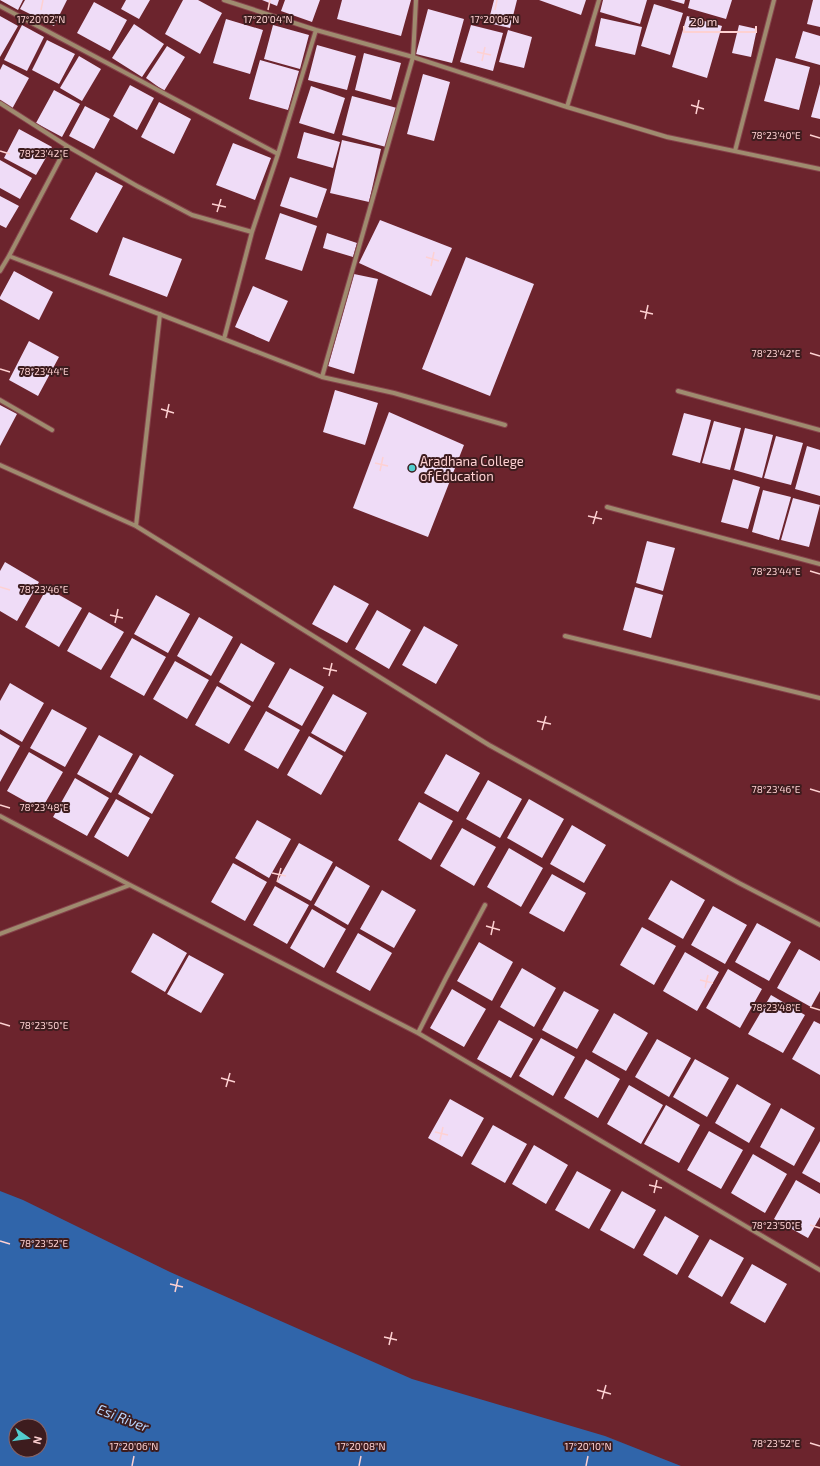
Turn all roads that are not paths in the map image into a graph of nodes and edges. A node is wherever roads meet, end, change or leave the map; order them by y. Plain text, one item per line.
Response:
1 (224, 0) edge
2 (416, 0) edge
3 (599, 0) edge
4 (774, 0) edge
5 (0, 6) edge
6 (316, 30) junction
7 (413, 58) junction
8 (0, 103) edge
9 (567, 107) junction
10 (67, 146) junction
11 (735, 151) junction
12 (278, 154) junction
13 (820, 169) edge
14 (252, 232) junction
15 (9, 256) junction
16 (0, 271) edge
17 (160, 314) junction
18 (224, 339) junction
19 (322, 377) junction
20 (678, 390) dead end
21 (0, 400) edge
22 (505, 425) dead end
23 (52, 430) dead end
24 (820, 430) edge
25 (0, 465) edge
26 (607, 507) dead end
27 (136, 526) junction
28 (820, 564) edge
29 (565, 636) dead end
30 (820, 698) edge
31 (0, 816) edge
32 (130, 885) junction
33 (485, 905) dead end
34 (820, 925) edge
35 (0, 934) edge
36 (418, 1033) junction
37 (820, 1270) edge

1 - 6 street
2 - 7 street
3 - 9 street
4 - 11 street
5 - 12 street
6 - 7 street
6 - 12 street
7 - 9 street
7 - 19 street
8 - 10 street
9 - 11 street
10 - 14 street
10 - 15 street
11 - 13 street
12 - 14 street
14 - 18 street
15 - 16 street
15 - 17 street
17 - 18 street
17 - 27 street
18 - 19 street
19 - 22 street
20 - 24 street
21 - 23 street
25 - 27 street
26 - 28 street
27 - 34 street
29 - 30 street
31 - 32 street
32 - 35 street
32 - 36 street
33 - 36 street
36 - 37 street

